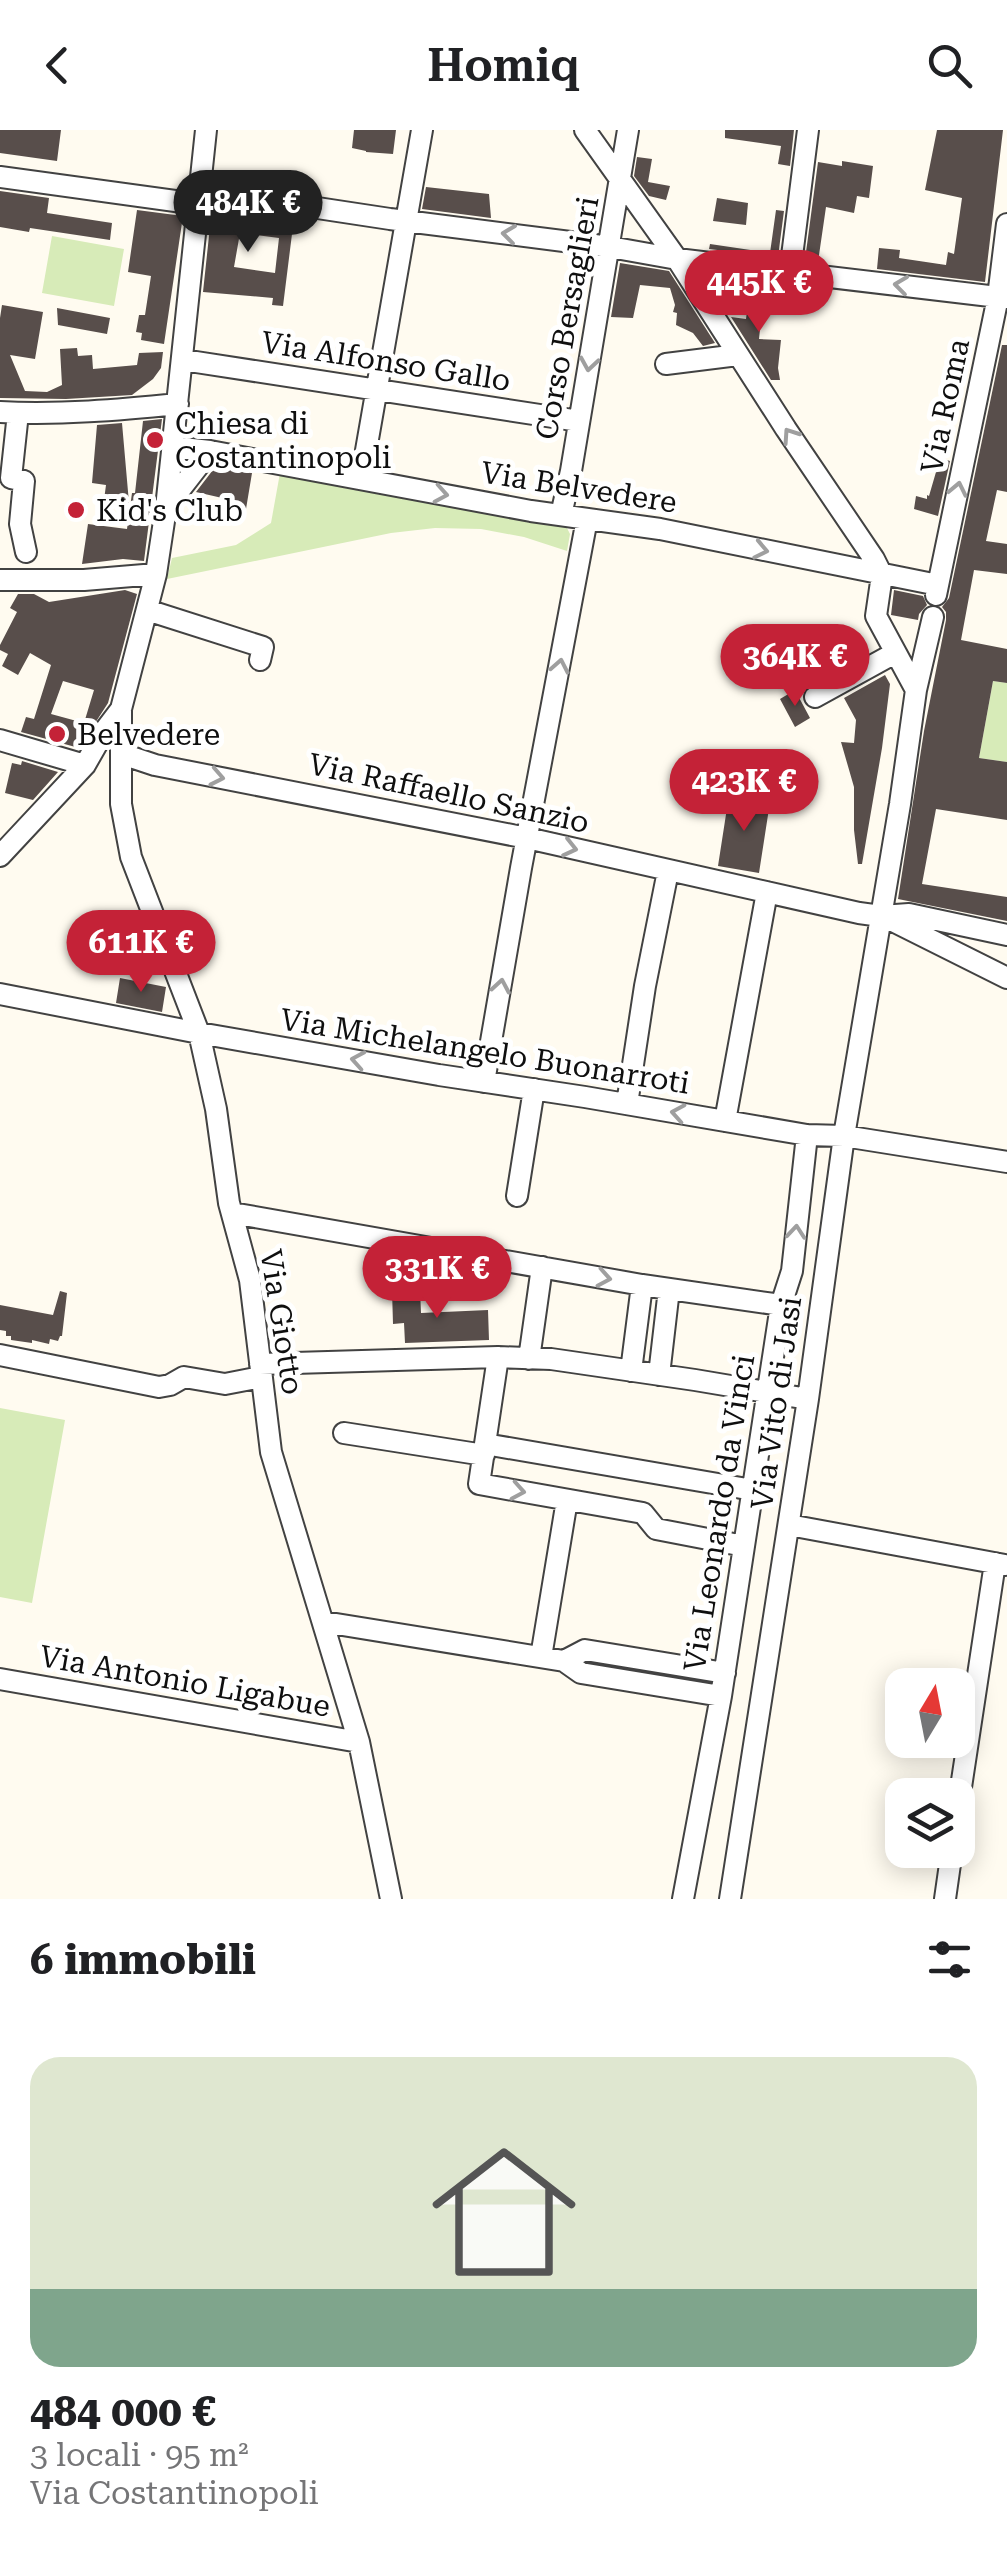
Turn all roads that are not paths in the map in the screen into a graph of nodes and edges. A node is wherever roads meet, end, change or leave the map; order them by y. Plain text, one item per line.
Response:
1 (206, 130) edge
2 (422, 130) edge
3 (585, 130) edge
4 (628, 130) edge
5 (808, 130) edge
6 (0, 176) edge
7 (620, 181) junction
8 (198, 197) junction
9 (407, 221) junction
10 (1007, 224) edge
11 (610, 248) junction
12 (676, 259) junction
13 (790, 272) junction
14 (1002, 298) edge
15 (738, 355) junction
16 (183, 360) junction
17 (666, 364) dead end
18 (378, 390) junction
19 (178, 404) junction
20 (9, 413) edge
21 (580, 421) junction
22 (173, 447) junction
23 (210, 451) junction
24 (361, 479) junction
25 (166, 508) junction
26 (561, 515) junction
27 (587, 519) junction
28 (26, 552) dead end
29 (156, 574) junction
30 (882, 574) junction
31 (0, 580) edge
32 (936, 600) junction
33 (147, 610) junction
34 (895, 653) junction
35 (260, 660) dead end
36 (916, 690) junction
37 (815, 697) dead end
38 (121, 710) junction
39 (0, 740) edge
40 (122, 754) junction
41 (85, 765) junction
42 (526, 838) junction
43 (0, 856) edge
44 (668, 871) junction
45 (768, 892) junction
46 (881, 916) junction
47 (954, 924) junction
48 (1007, 935) edge
49 (944, 947) junction
50 (1007, 978) edge
51 (0, 994) edge
52 (198, 1033) junction
53 (484, 1082) junction
54 (534, 1089) junction
55 (628, 1104) junction
56 (725, 1121) junction
57 (806, 1135) junction
58 (844, 1136) junction
59 (1007, 1162) edge
60 (518, 1196) dead end
61 (232, 1212) junction
62 (542, 1267) junction
63 (642, 1284) junction
64 (669, 1288) junction
65 (782, 1305) junction
66 (0, 1354) edge
67 (498, 1357) junction
68 (528, 1359) junction
69 (260, 1370) junction
70 (631, 1371) junction
71 (658, 1375) junction
72 (768, 1392) junction
73 (808, 1400) junction
74 (344, 1433) dead end
75 (484, 1450) junction
76 (753, 1490) junction
77 (568, 1500) junction
78 (789, 1525) junction
79 (744, 1546) junction
80 (1001, 1565) edge
81 (324, 1622) junction
82 (541, 1657) junction
83 (564, 1660) junction
84 (725, 1673) junction
85 (0, 1679) edge
86 (721, 1696) junction
87 (359, 1742) junction
88 (963, 1778) edge
89 (949, 1868) edge
90 (391, 1899) edge
91 (682, 1899) edge
92 (730, 1899) edge
93 (945, 1899) edge

1 - 8 street
2 - 9 street
3 - 7 street
4 - 7 street, Corso Bersaglieri
5 - 13 street
6 - 8 street
7 - 11 street, Corso Bersaglieri
7 - 12 street
8 - 9 street
8 - 16 street
11 -> 9 street
9 - 18 street
10 - 14 street, Via Roma
11 - 12 street
11 -> 21 street, Corso Bersaglieri
12 - 13 street
12 - 15 street
14 -> 13 street
32 -> 14 street, Via Roma
15 - 17 street
30 -> 15 street
16 - 18 street, Via Alfonso Gallo
16 - 19 street
18 - 21 street, Via Alfonso Gallo
18 - 24 street
19 - 20 street
19 - 22 street
20 - 28 street
21 - 26 street, Corso Bersaglieri
22 - 23 street, Via Belvedere
22 - 25 street
23 - 24 street, Via Belvedere
23 - 25 street
24 -> 26 street, Via Belvedere
25 - 29 street
26 - 27 street, Via Belvedere
27 -> 30 street, Via Belvedere
42 -> 27 street
29 - 31 street
29 - 33 street
30 - 32 street, Via Belvedere
30 - 34 street
32 - 36 street, Via Roma
33 - 35 street
33 - 38 street
34 - 36 street
34 - 37 street
36 - 46 street, Via Roma
38 - 40 street, Via Giotto
38 - 41 street
39 - 41 street
40 -> 42 street, Via Raffaello Sanzio
40 - 52 street, Via Giotto
41 - 43 street
42 -> 44 street, Via Raffaello Sanzio
53 -> 42 street
44 - 45 street, Via Raffaello Sanzio
44 - 55 street
45 - 46 street, Via Raffaello Sanzio
45 - 56 street
46 - 47 street
46 - 49 street
46 - 58 street, Via Vito di Jasi
47 - 48 street
47 - 49 street
49 - 50 street
51 - 52 street, Via Michelangelo Buonarroti
53 -> 52 street, Via Michelangelo Buonarroti
52 - 61 street, Via Giotto
53 - 54 street, Via Michelangelo Buonarroti
54 - 55 street, Via Michelangelo Buonarroti
54 - 60 street
56 -> 55 street, Via Michelangelo Buonarroti
56 - 57 street, Via Michelangelo Buonarroti
57 - 58 street, Via Michelangelo Buonarroti
65 -> 57 street, Via Leonardo da Vinci
58 - 59 street, Via Michelangelo Buonarroti
58 - 73 street, Via Vito di Jasi
61 - 62 street
61 - 69 street, Via Giotto
62 -> 63 street
62 - 68 street
63 - 64 street
63 - 70 street
64 - 65 street
64 - 71 street
65 - 72 street, Via Leonardo da Vinci
66 - 69 street
67 - 68 street
67 - 69 street
67 - 75 street
68 - 70 street
69 - 81 street, Via Giotto
70 - 71 street
71 - 72 street
72 - 73 street
72 - 76 street, Via Leonardo da Vinci
73 - 78 street, Via Vito di Jasi
74 - 75 street
75 - 76 street
75 -> 77 street
76 - 79 street, Via Leonardo da Vinci
77 - 79 street
77 - 82 street
78 - 80 street
78 - 92 street, Via Vito di Jasi
79 - 84 street, Via Leonardo da Vinci
80 - 88 street
81 - 82 street
81 - 87 street, Via Giotto
82 - 83 street
83 - 84 street
83 - 86 street
84 - 86 street, Via Leonardo da Vinci
85 - 87 street, Via Antonio Ligabue
86 - 91 street, Via Leonardo da Vinci
87 - 90 street, Via Giotto
89 - 93 street

